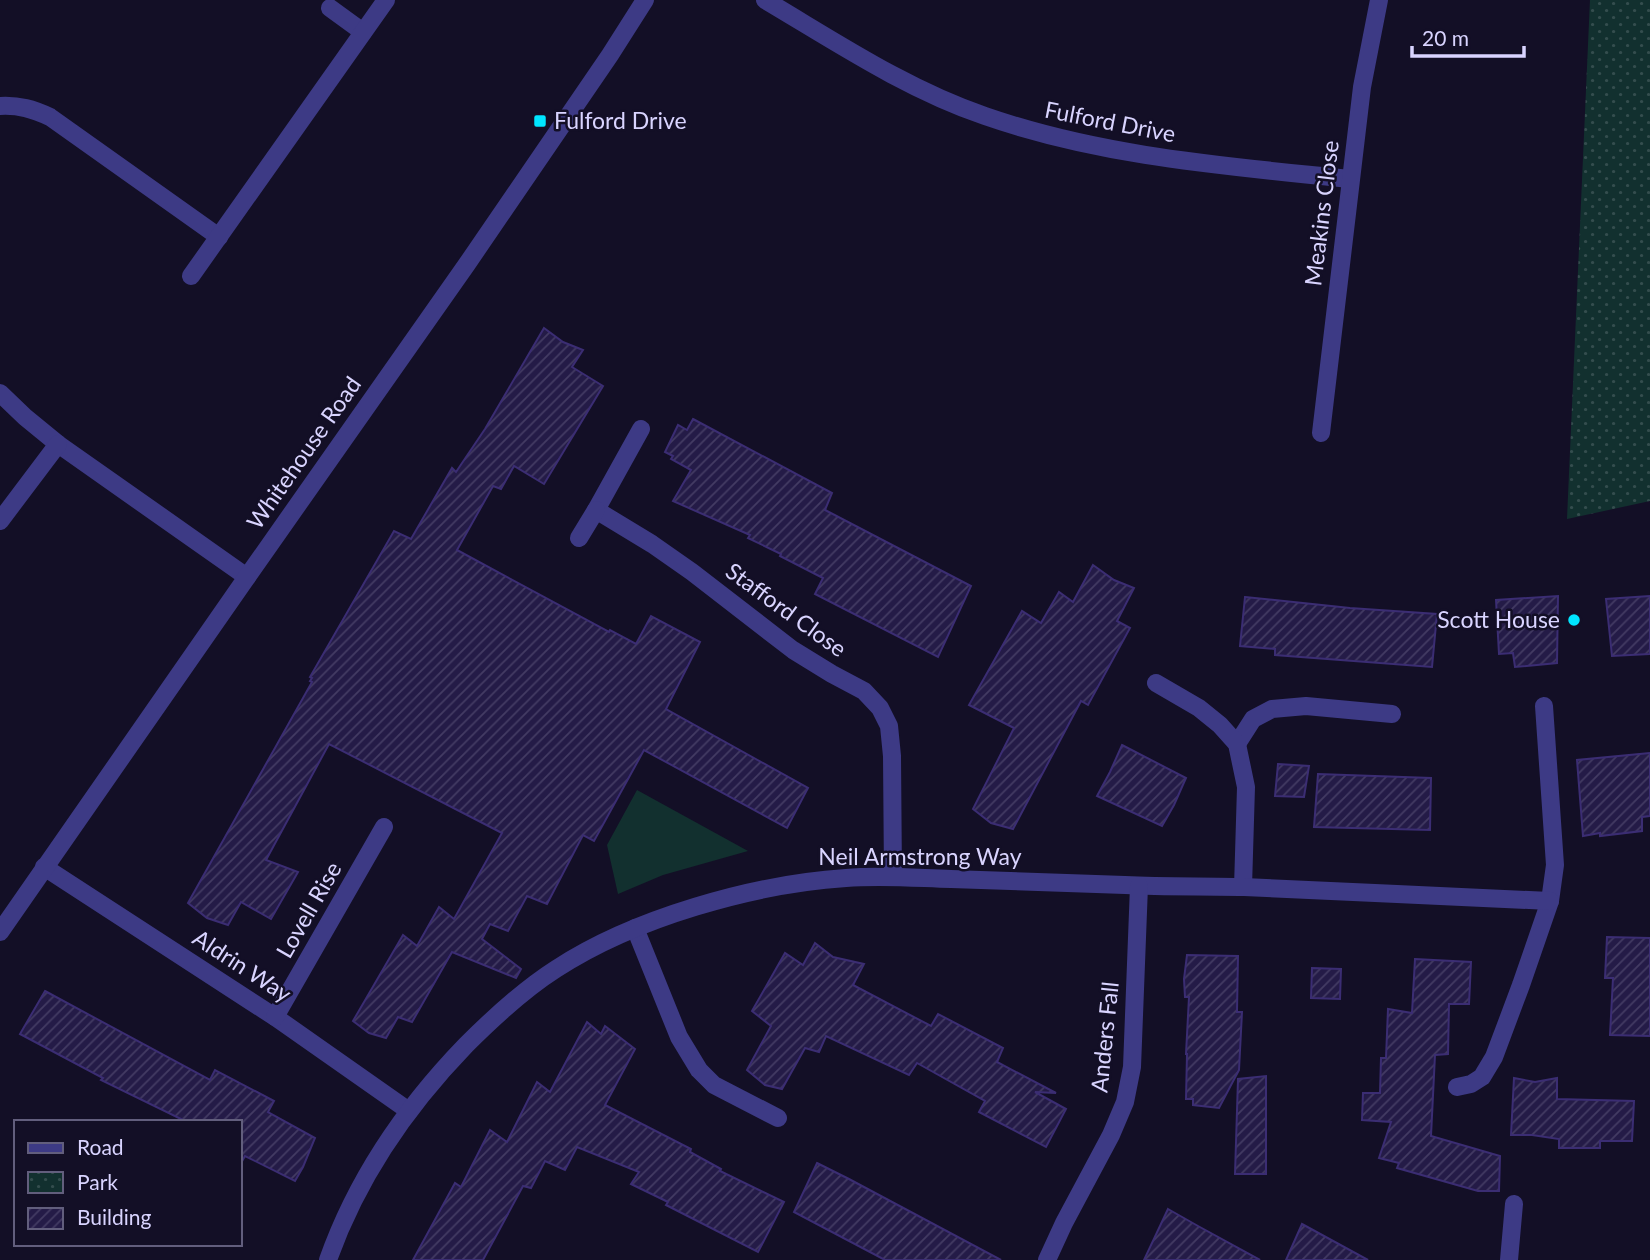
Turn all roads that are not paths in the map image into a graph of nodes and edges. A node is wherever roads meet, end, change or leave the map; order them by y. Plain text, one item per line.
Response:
1 (386, 0) edge
2 (645, 0) edge
3 (765, 0) edge
4 (1379, 0) edge
5 (330, 8) dead end
6 (363, 33) junction
7 (0, 106) edge
8 (1350, 179) junction
9 (219, 237) junction
10 (191, 276) dead end
11 (0, 393) edge
12 (641, 429) dead end
13 (1321, 433) dead end
14 (58, 444) junction
15 (596, 510) junction
16 (0, 521) edge
17 (579, 538) dead end
18 (247, 577) junction
19 (1156, 683) dead end
20 (1544, 706) dead end
21 (1392, 714) dead end
22 (1237, 744) junction
23 (384, 827) dead end
24 (44, 867) junction
25 (893, 877) junction
26 (1139, 886) junction
27 (1243, 887) junction
28 (1550, 901) junction
29 (635, 929) junction
30 (0, 932) edge
31 (275, 1017) junction
32 (1457, 1087) dead end
33 (409, 1111) junction
34 (778, 1118) dead end
35 (1514, 1205) dead end
36 (328, 1260) edge
37 (1047, 1260) edge
38 (1509, 1260) edge

1 - 6 street
2 - 18 street, Whitehouse Road
3 - 8 street, Fulford Drive
4 - 8 street, Meakins Close
5 - 6 street
6 - 9 street
7 - 9 street
8 - 13 street, Meakins Close
9 - 10 street
11 - 14 street
12 - 15 street
14 - 16 street
14 - 18 street
15 - 17 street
15 - 25 street, Stafford Close
18 - 24 street, Whitehouse Road
19 - 22 street
20 - 28 street
21 - 22 street
22 - 27 street
23 - 31 street, Lovell Rise
24 - 30 street, Whitehouse Road
24 - 31 street, Aldrin Way
25 - 26 street, Neil Armstrong Way
25 - 29 street, Neil Armstrong Way
26 - 27 street, Neil Armstrong Way
26 - 37 street, Anders Fall
27 - 28 street, Neil Armstrong Way
28 - 32 street
29 - 33 street, Neil Armstrong Way
29 - 34 street
31 - 33 street, Aldrin Way
33 - 36 street, Neil Armstrong Way
35 - 38 street

